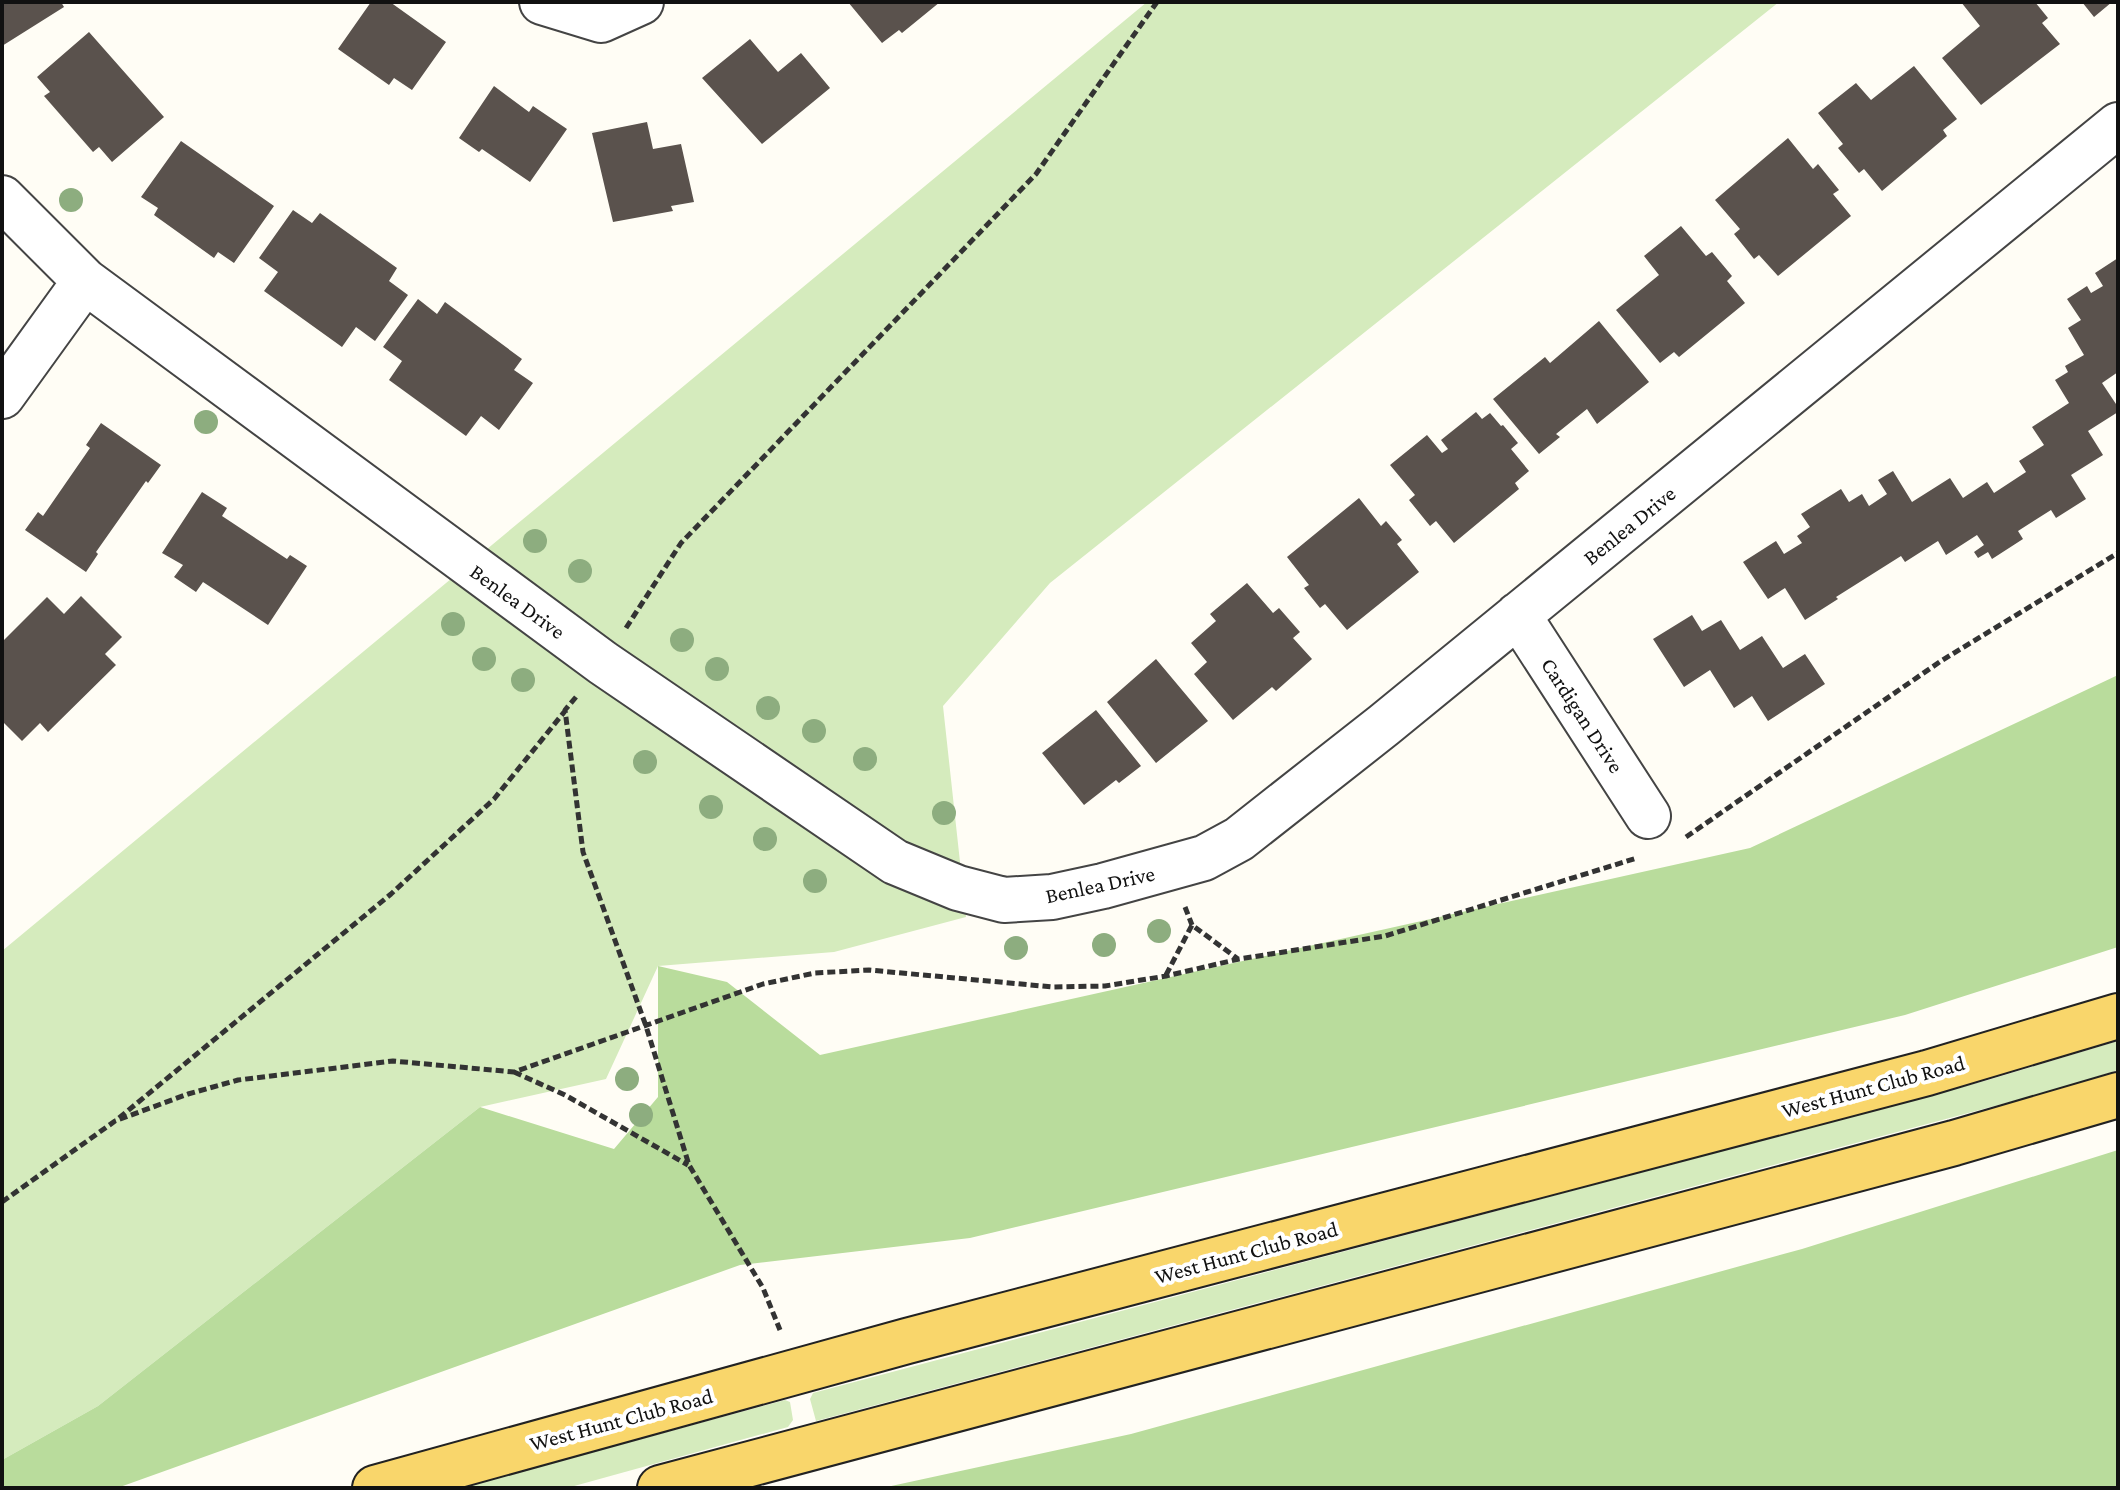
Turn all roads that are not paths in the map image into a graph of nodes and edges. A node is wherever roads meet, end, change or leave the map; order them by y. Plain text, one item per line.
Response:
1 (542, 2) edge
2 (641, 2) edge
3 (2118, 125) edge
4 (2, 198) edge
5 (85, 281) junction
6 (2, 396) edge
7 (1518, 615) junction
8 (1648, 816) dead end
9 (2118, 1016) edge
10 (2118, 1095) edge
11 (375, 1488) edge
12 (660, 1488) edge

1 - 2 street
3 - 7 street, Benlea Drive
4 - 5 street, Benlea Drive
5 - 6 street
5 - 7 street, Benlea Drive
7 - 8 street, Cardigan Drive
9 - 11 main road, West Hunt Club Road
10 - 12 main road

